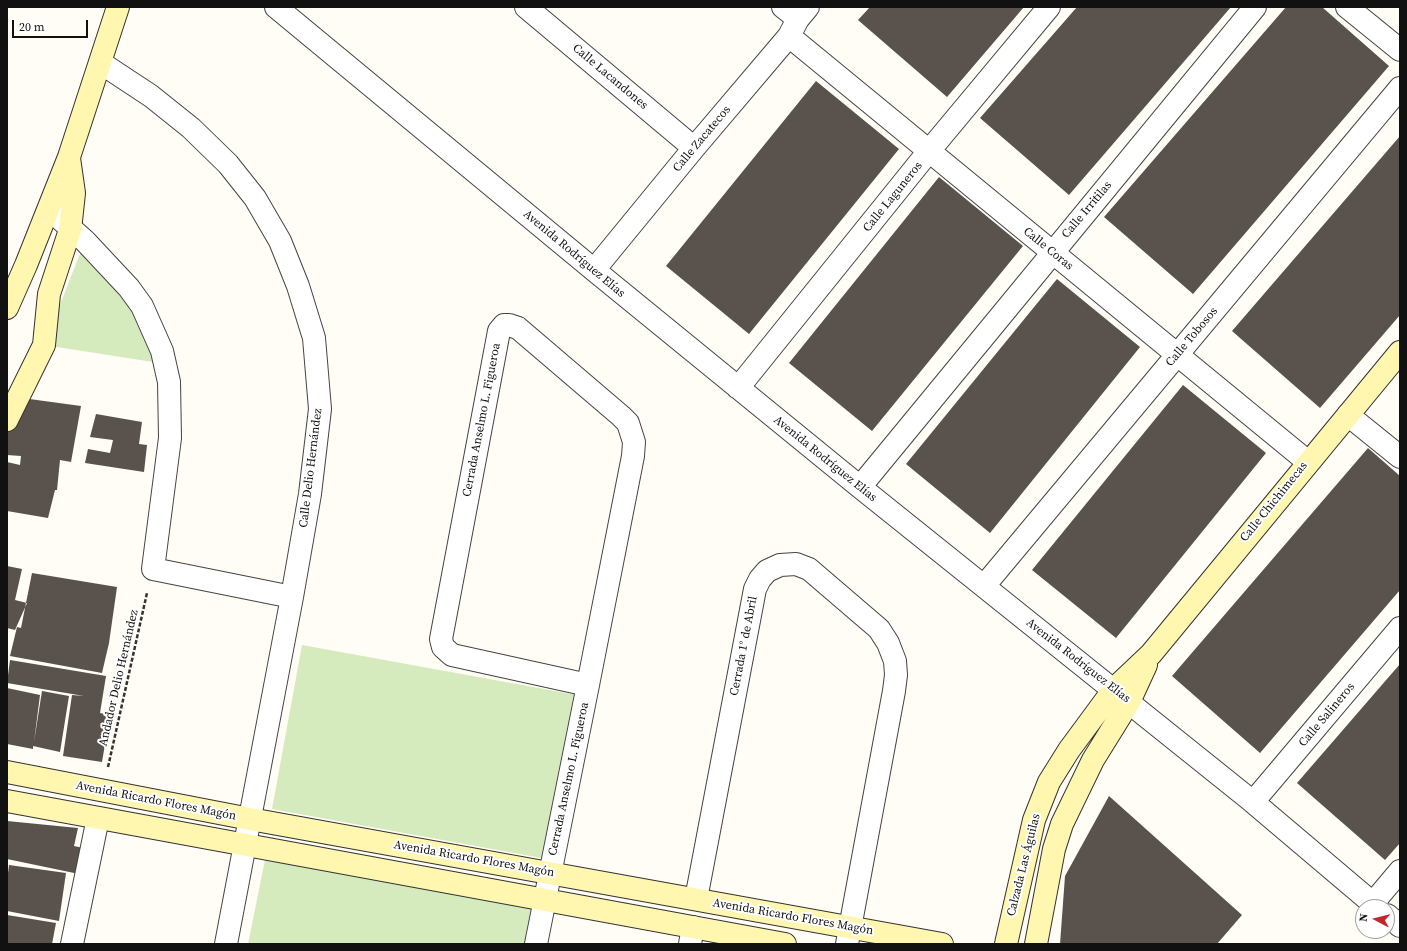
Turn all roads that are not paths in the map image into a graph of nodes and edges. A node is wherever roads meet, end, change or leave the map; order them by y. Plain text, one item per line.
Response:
1 (118, 7) edge
2 (276, 7) edge
3 (526, 7) edge
4 (1049, 7) edge
5 (1255, 7) edge
6 (1346, 7) edge
7 (794, 17) edge
8 (1400, 50) edge
9 (101, 63) junction
10 (1400, 88) edge
11 (694, 148) junction
12 (929, 151) junction
13 (69, 157) junction
14 (49, 209) junction
15 (70, 230) junction
16 (1052, 252) junction
17 (594, 270) junction
18 (7, 308) edge
19 (1400, 352) edge
20 (1177, 355) junction
21 (738, 388) junction
22 (1348, 415) junction
23 (7, 420) edge
24 (1400, 458) edge
25 (1308, 462) junction
26 (860, 487) junction
27 (984, 586) junction
28 (292, 597) junction
29 (1400, 628) edge
30 (588, 685) junction
31 (1122, 696) junction
32 (7, 772) edge
33 (7, 801) edge
34 (1253, 802) junction
35 (98, 818) junction
36 (250, 819) junction
37 (245, 845) junction
38 (1400, 871) edge
39 (550, 873) junction
40 (696, 899) junction
41 (1368, 899) edge
42 (1384, 899) edge
43 (544, 900) junction
44 (691, 936) edge
45 (848, 936) edge
46 (72, 944) edge
47 (226, 944) edge
48 (536, 944) edge
49 (785, 944) edge
50 (942, 944) edge
51 (1006, 944) edge
52 (1036, 944) edge

1 - 9 street
2 - 17 street, Avenida Rodríguez Elías
3 - 11 street, Calle Lacandones
4 - 12 street, Calle Laguneros
5 - 16 street, Calle Irritilas
6 - 8 street
7 - 11 street, Calle Zacatecos
7 - 12 street, Calle Coras
9 - 13 street
9 - 28 street, Calle Delio Hernández
10 - 20 street, Calle Tobosos
11 - 17 street, Calle Zacatecos
12 - 16 street, Calle Coras
12 - 21 street, Calle Laguneros
13 - 14 street
13 - 15 street
14 - 15 street
14 - 18 street
15 - 23 street
15 - 28 street
16 - 20 street, Calle Coras
16 - 26 street, Calle Irritilas
17 - 21 street, Avenida Rodríguez Elías
19 - 22 street, Calle Chichimecas
20 - 25 street, Calle Coras
20 - 27 street, Calle Tobosos
21 - 26 street, Avenida Rodríguez Elías
22 - 24 street
22 - 25 street, Calle Chichimecas
25 - 31 street, Calle Chichimecas
26 - 27 street, Avenida Rodríguez Elías
27 - 31 street, Avenida Rodríguez Elías
28 - 36 street, Calle Delio Hernández
29 - 34 street, Calle Salineros
30 - 30 street, Cerrada Anselmo L. Figueroa
30 - 39 street, Cerrada Anselmo L. Figueroa
31 - 34 street, Avenida Rodríguez Elías
31 - 51 street, Calzada Las Águilas
31 - 52 street, Calzada Las Águilas
32 - 36 street, Avenida Ricardo Flores Magón
33 - 35 street
34 - 41 street, Avenida Rodríguez Elías
35 - 37 street
35 - 46 street
36 - 37 street, Calle Delio Hernández
36 - 39 street, Avenida Ricardo Flores Magón
37 - 43 street
37 - 47 street, Calle Delio Hernández
38 - 42 street
39 - 40 street, Avenida Ricardo Flores Magón
39 - 43 street, Cerrada Anselmo L. Figueroa
40 - 45 street, Avenida Ricardo Flores Magón
40 - 45 street, Cerrada 1° de Abril
43 - 44 street
43 - 48 street, Cerrada Anselmo L. Figueroa
44 - 49 street
45 - 50 street, Avenida Ricardo Flores Magón

